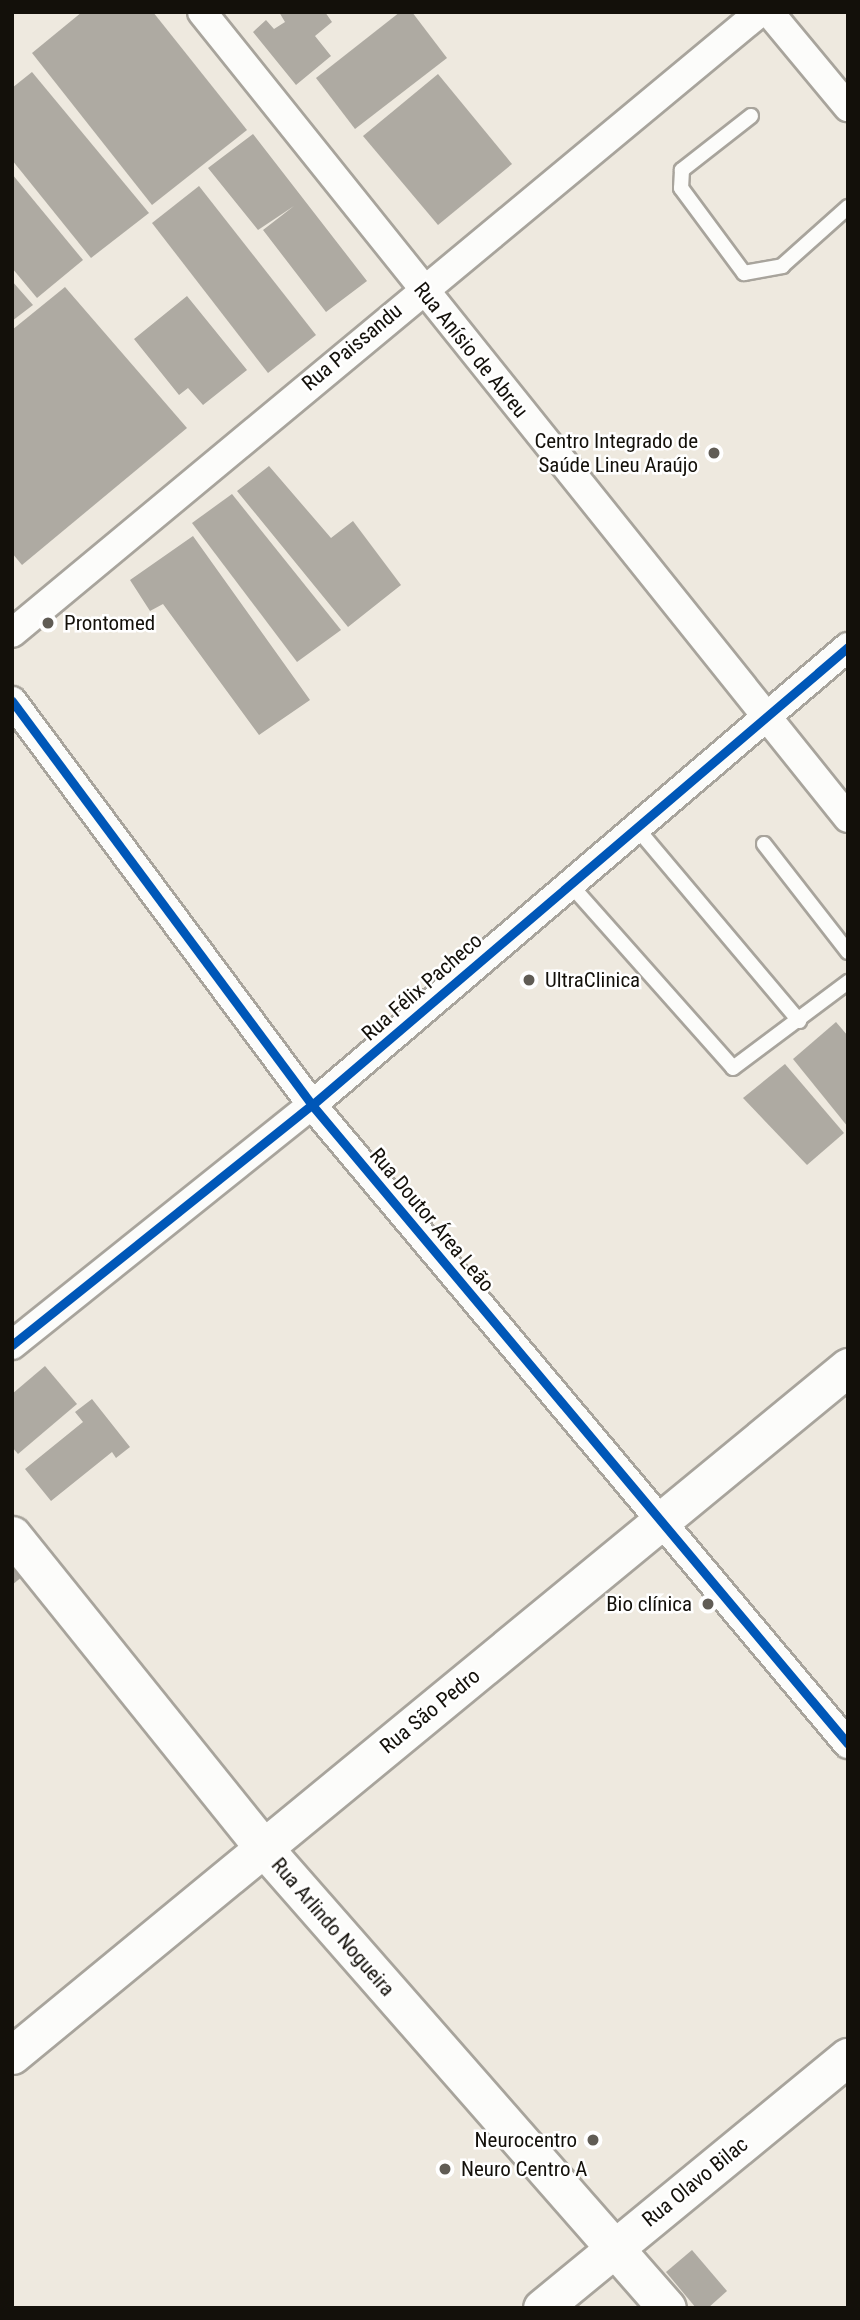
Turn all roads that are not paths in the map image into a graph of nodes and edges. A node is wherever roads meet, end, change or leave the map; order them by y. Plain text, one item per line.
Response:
1 (202, 12) edge
2 (760, 12) edge
3 (769, 12) edge
4 (848, 107) edge
5 (751, 116) dead end
6 (848, 207) edge
7 (421, 288) junction
8 (12, 634) edge
9 (848, 647) edge
10 (12, 701) edge
11 (765, 714) junction
12 (848, 818) edge
13 (635, 826) junction
14 (764, 844) dead end
15 (569, 883) junction
16 (848, 952) edge
17 (848, 982) edge
18 (799, 1021) junction
19 (312, 1105) junction
20 (12, 1345) edge
21 (848, 1367) edge
22 (663, 1523) junction
23 (12, 1535) edge
24 (848, 1744) edge
25 (262, 1846) junction
26 (12, 2055) edge
27 (848, 2056) edge
28 (615, 2247) junction
29 (542, 2308) edge
30 (667, 2308) edge

1 - 7 street, Rua Anísio de Abreu
2 - 7 street, Rua Paissandu
3 - 4 street
5 - 6 lane
7 - 8 street, Rua Paissandu
7 - 11 street, Rua Anísio de Abreu
9 - 11 street, Rua Félix Pacheco
10 - 19 street, Rua Doutor Área Leão
11 - 12 street, Rua Anísio de Abreu
11 - 13 street, Rua Félix Pacheco
13 - 15 street, Rua Félix Pacheco
13 - 18 lane
14 - 16 lane
15 - 18 lane
15 - 19 street, Rua Félix Pacheco
17 - 18 lane
19 - 20 street, Rua Félix Pacheco
19 - 22 street, Rua Doutor Área Leão
21 - 22 street, Rua São Pedro
22 - 24 street, Rua Doutor Área Leão
22 - 25 street, Rua São Pedro
23 - 25 street, Rua Arlindo Nogueira
25 - 26 street, Rua São Pedro
25 - 28 street, Rua Arlindo Nogueira
27 - 28 street, Rua Olavo Bilac
28 - 29 street, Rua Olavo Bilac
28 - 30 street, Rua Arlindo Nogueira

